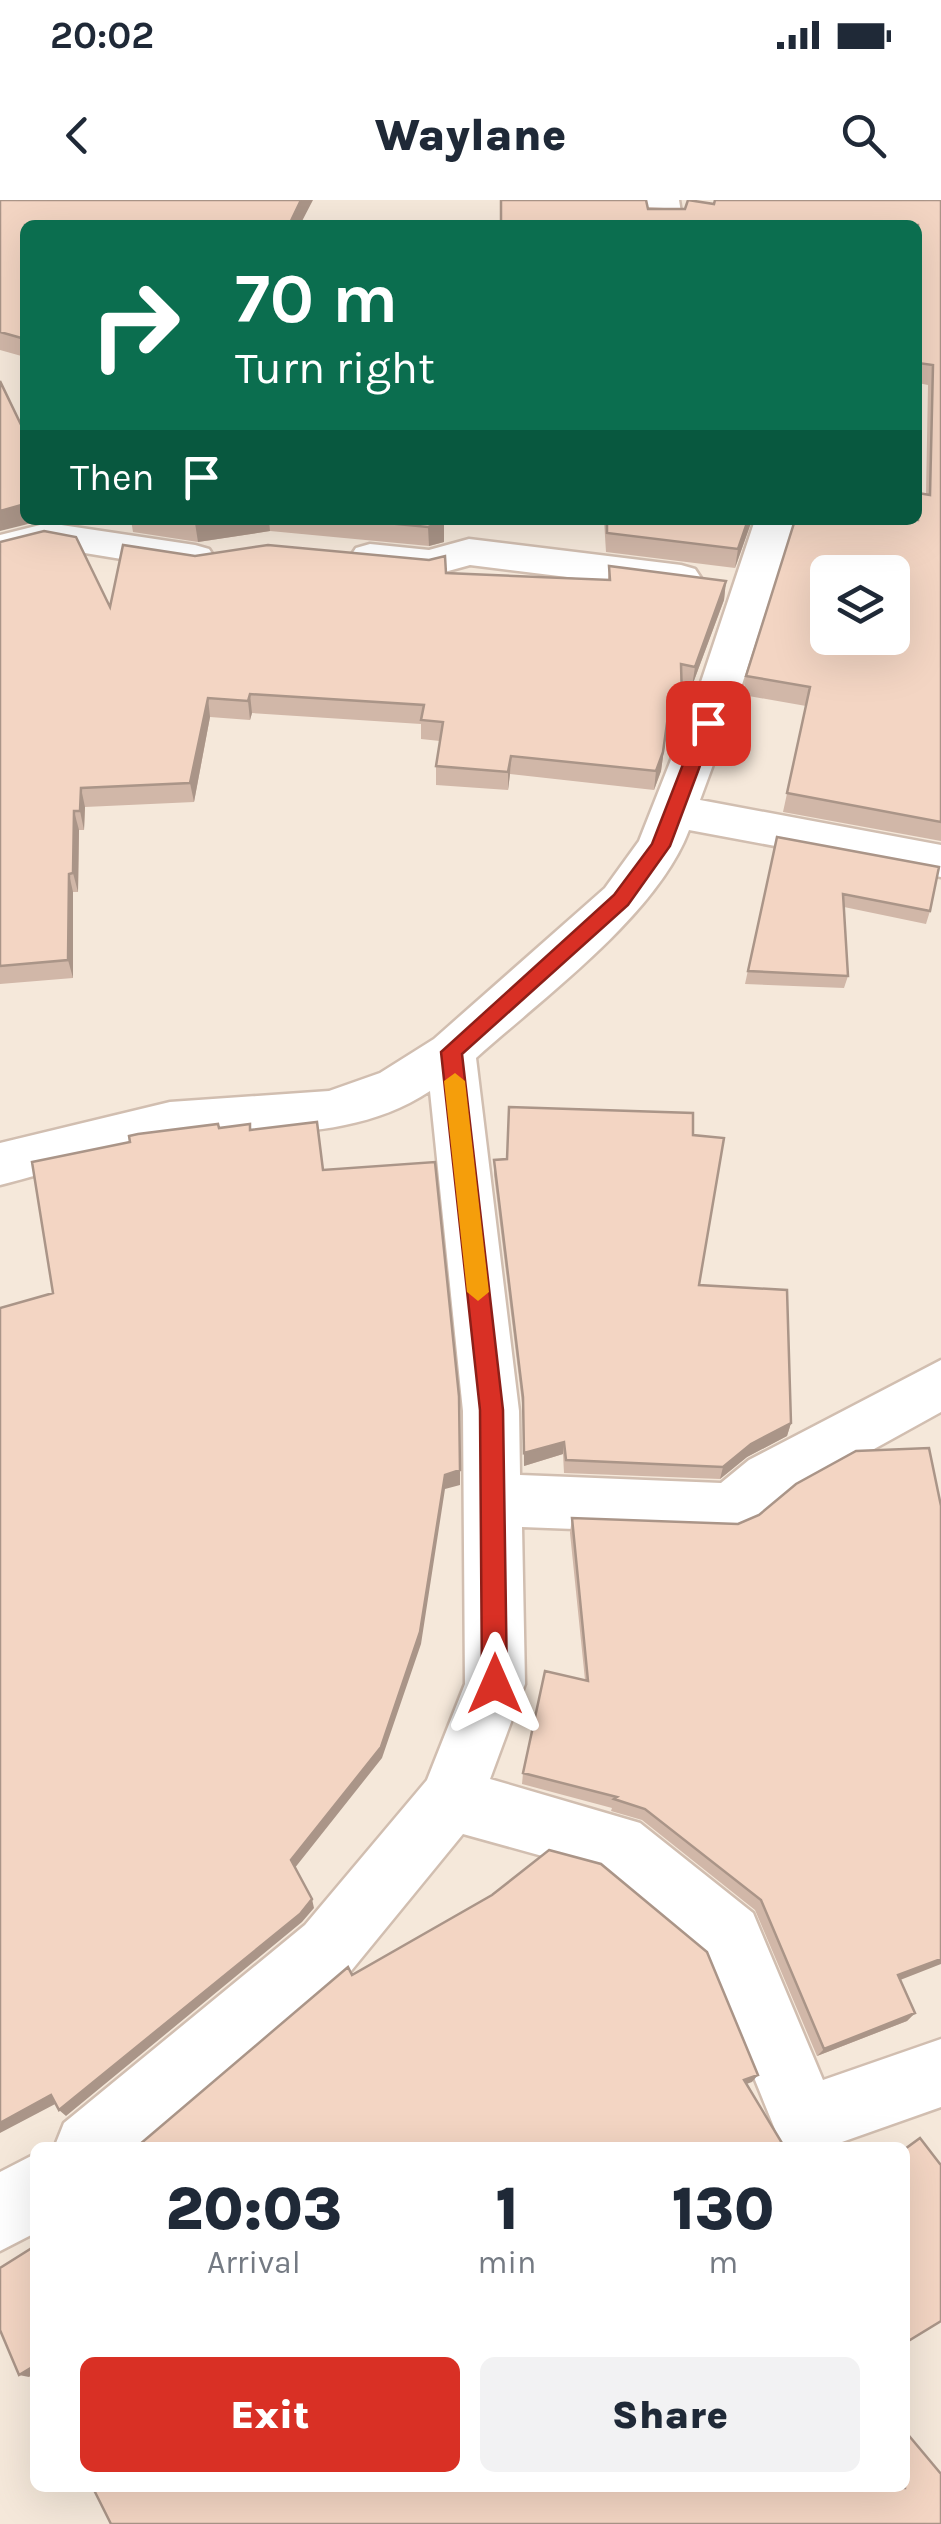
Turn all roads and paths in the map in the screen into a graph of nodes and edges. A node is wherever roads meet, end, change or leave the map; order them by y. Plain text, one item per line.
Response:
1 (773, 525) edge
2 (0, 547) edge
3 (234, 554) edge
4 (341, 555) edge
5 (754, 587) junction
6 (674, 811) junction
7 (941, 860) edge
8 (451, 1052) junction
9 (0, 1164) edge
10 (941, 1384) edge
11 (493, 1500) junction
12 (451, 1800) junction
13 (941, 2073) edge
14 (96, 2142) edge
15 (30, 2193) edge
16 (0, 2216) edge

1 - 5 street
2 - 3 street
4 - 5 street
5 - 6 street
6 - 7 street
6 - 8 street
8 - 9 street
8 - 11 street
10 - 11 street
11 - 12 street
12 - 13 street
12 - 14 street
15 - 16 street

